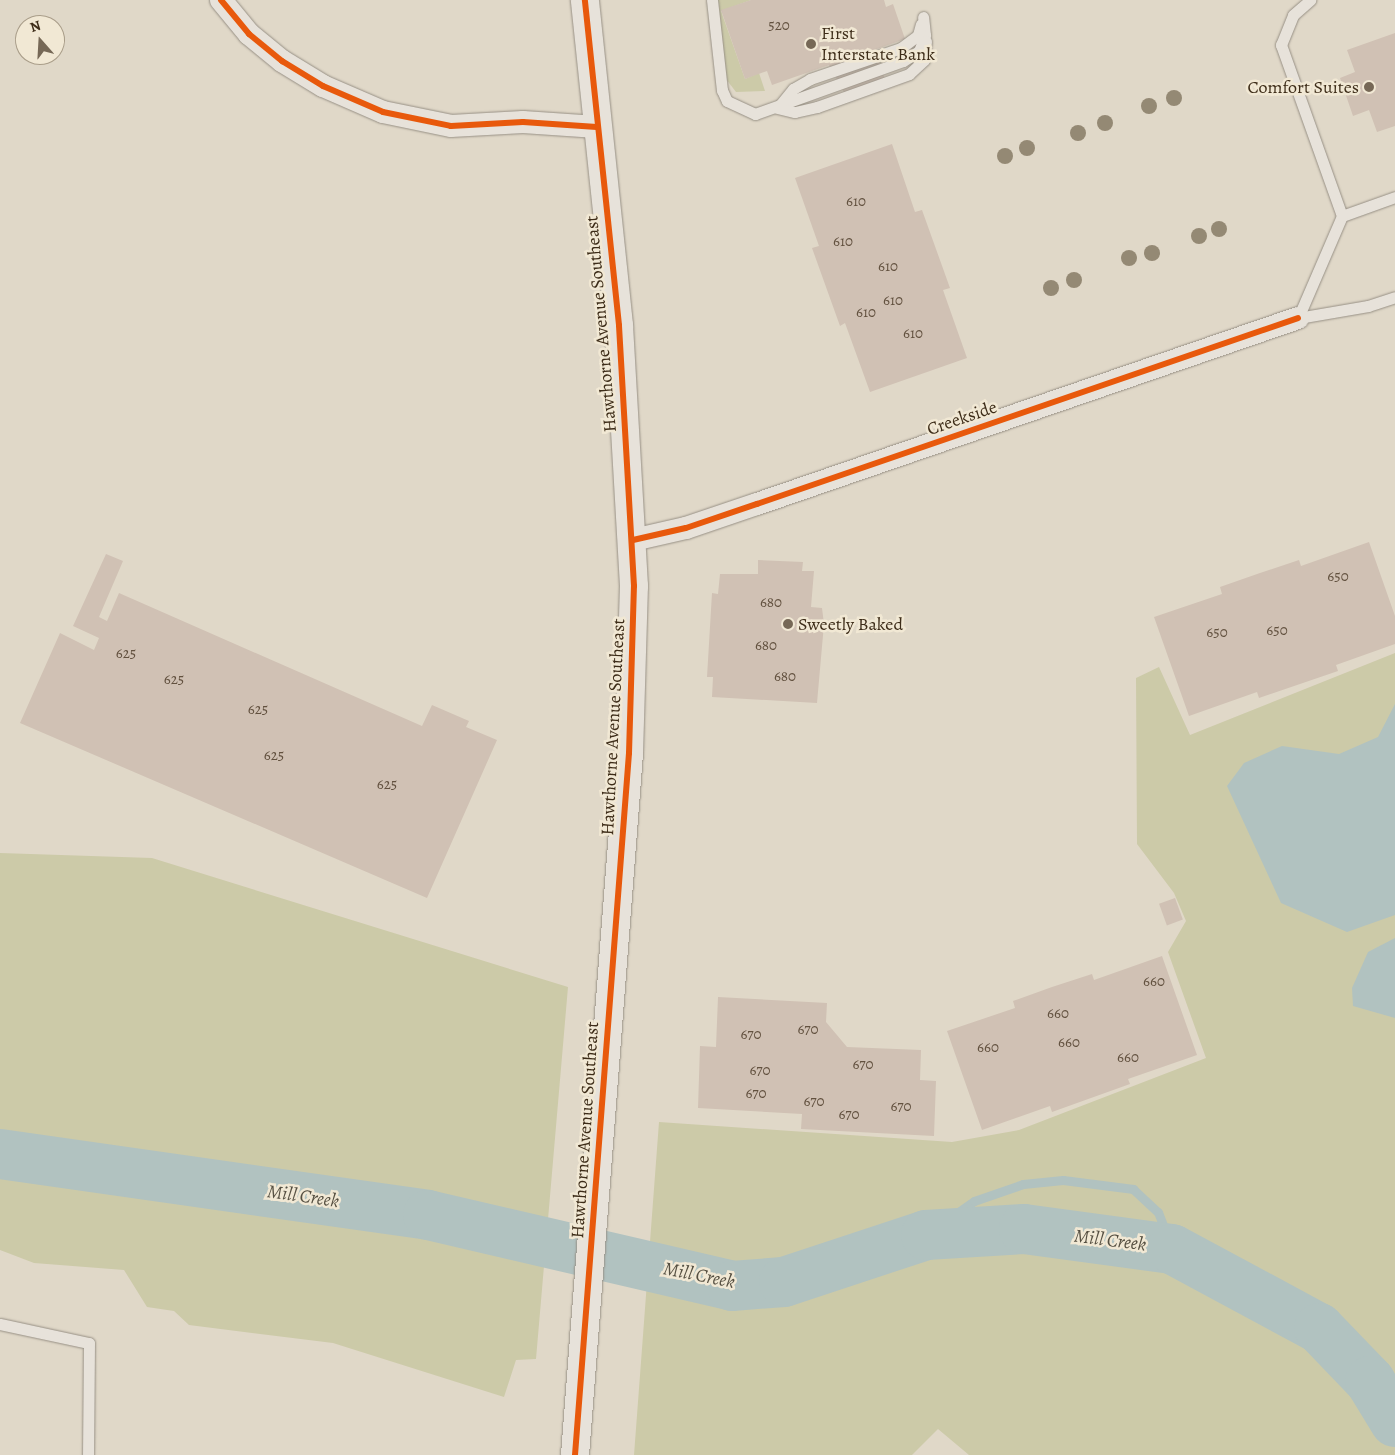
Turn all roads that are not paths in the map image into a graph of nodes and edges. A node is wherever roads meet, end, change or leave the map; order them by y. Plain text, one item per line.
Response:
1 (221, 0) edge
2 (585, 0) edge
3 (712, 0) edge
4 (1310, 0) edge
5 (777, 108) junction
6 (597, 127) junction
7 (1395, 198) edge
8 (1342, 216) junction
9 (1395, 296) edge
10 (1298, 318) junction
11 (633, 540) junction
12 (0, 1324) edge
13 (88, 1455) edge
14 (575, 1455) edge

1 - 6 street
2 - 6 main road, Hawthorne Avenue Southeast
3 - 5 lane
4 - 8 lane
5 - 5 lane
6 - 11 main road, Hawthorne Avenue Southeast
7 - 8 lane
8 - 10 lane
9 - 10 lane
10 - 11 street, Creekside
11 - 14 main road, Hawthorne Avenue Southeast
12 - 13 lane

